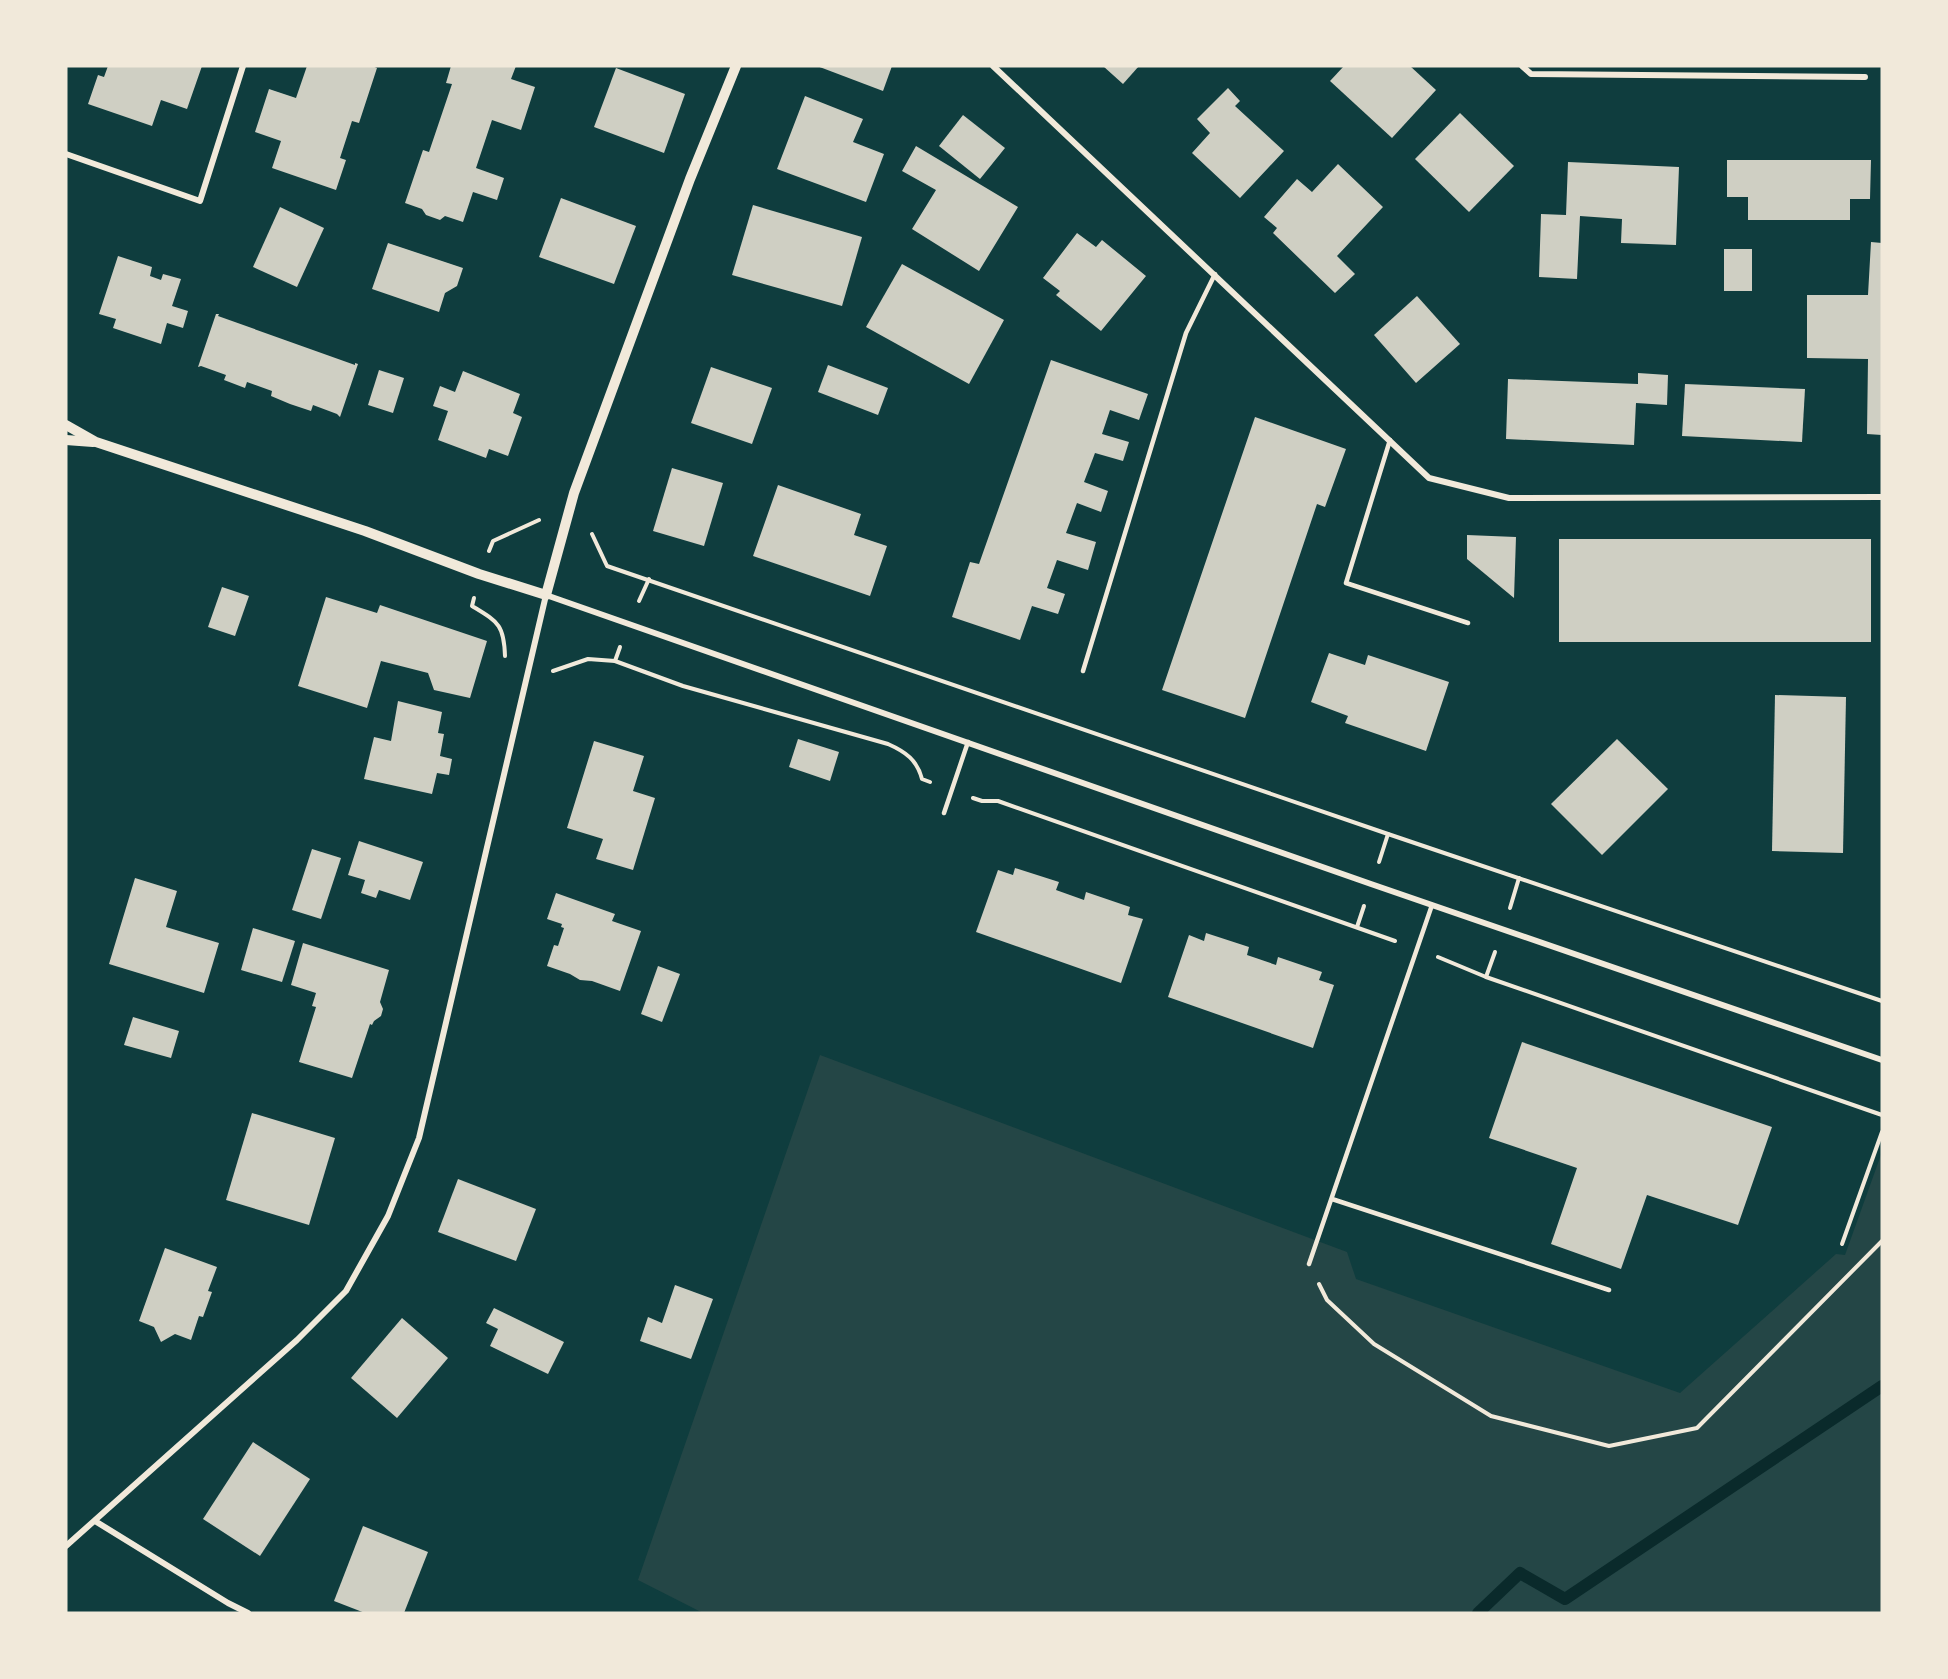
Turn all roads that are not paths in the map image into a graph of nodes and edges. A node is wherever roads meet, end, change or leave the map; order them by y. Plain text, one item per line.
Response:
1 (243, 66) edge
2 (736, 66) edge
3 (993, 66) edge
4 (1522, 66) edge
5 (1865, 77) dead end
6 (66, 154) edge
7 (1215, 274) junction
8 (66, 424) edge
9 (66, 440) edge
10 (1390, 440) junction
11 (96, 442) junction
12 (1882, 497) edge
13 (546, 595) junction
14 (1468, 623) dead end
15 (1083, 671) dead end
16 (968, 742) junction
17 (944, 813) dead end
18 (1432, 905) junction
19 (1882, 1060) edge
20 (1332, 1199) junction
21 (1309, 1264) road end
22 (1609, 1290) dead end
23 (94, 1521) junction
24 (66, 1546) edge
25 (248, 1613) edge

1 - 6 street
2 - 13 street
3 - 7 street
4 - 5 street
7 - 10 street
7 - 15 lane
8 - 11 street
9 - 11 street
10 - 12 street
10 - 14 lane
11 - 13 street
13 - 16 street
13 - 23 street
16 - 17 lane
16 - 18 street
18 - 19 street
18 - 20 lane
20 - 21 lane
20 - 22 lane
23 - 24 street
23 - 25 street

